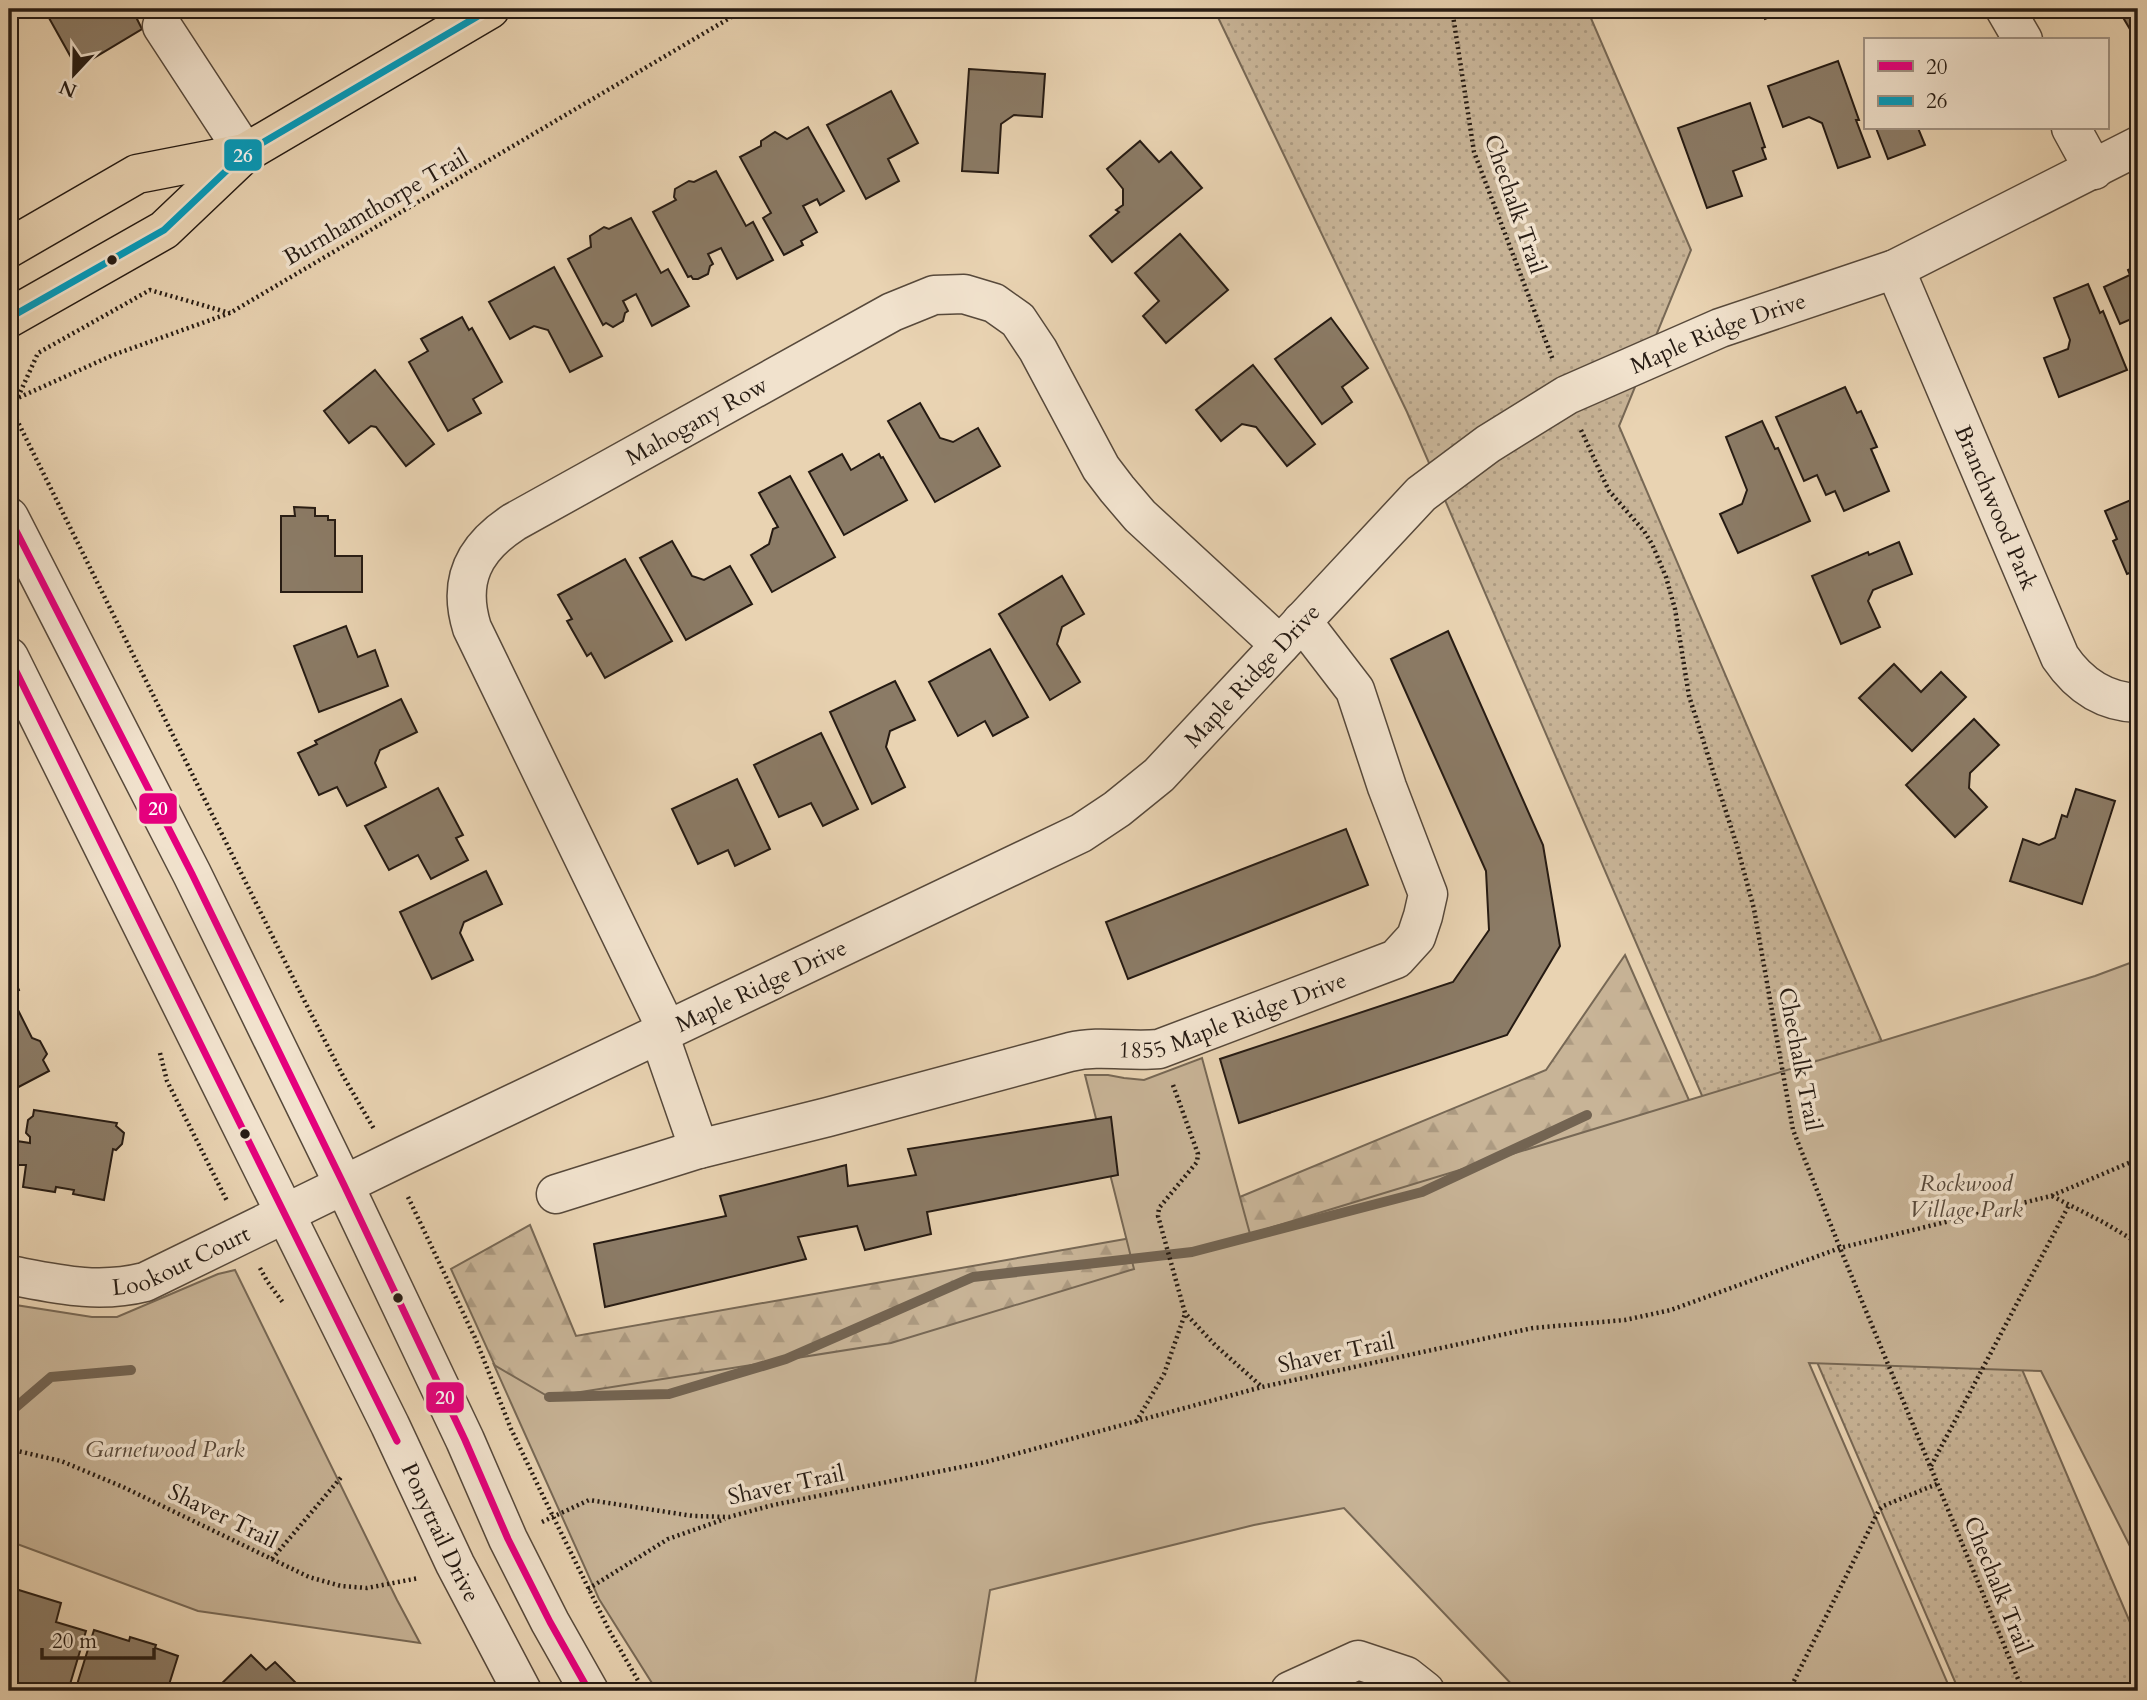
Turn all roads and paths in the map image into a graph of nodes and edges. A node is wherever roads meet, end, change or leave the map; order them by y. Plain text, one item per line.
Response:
1 (491, 9) edge
2 (745, 9) edge
3 (1452, 9) edge
4 (2005, 9) edge
5 (162, 26) dead end
6 (2022, 38) edge
7 (2072, 130) edge
8 (2138, 146) edge
9 (245, 153) junction
10 (2094, 170) junction
11 (9, 248) edge
12 (1895, 269) junction
13 (230, 313) junction
14 (9, 318) edge
15 (1555, 365) dead end
16 (18, 398) junction
17 (9, 403) edge
18 (1580, 427) dead end
19 (9, 517) edge
20 (1291, 633) junction
21 (9, 657) edge
22 (2138, 703) edge
23 (663, 1032) junction
24 (1159, 1049) junction
25 (372, 1125) dead end
26 (699, 1149) junction
27 (2138, 1159) edge
28 (344, 1185) junction
29 (556, 1194) dead end
30 (2051, 1196) junction
31 (410, 1200) dead end
32 (2068, 1205) junction
33 (285, 1214) junction
34 (2138, 1243) edge
35 (1840, 1248) junction
36 (9, 1275) edge
37 (1185, 1313) junction
38 (1262, 1387) junction
39 (1136, 1422) junction
40 (9, 1450) edge
41 (1931, 1466) junction
42 (343, 1475) dead end
43 (1937, 1484) junction
44 (553, 1516) junction
45 (729, 1517) junction
46 (536, 1524) dead end
47 (272, 1559) junction
48 (427, 1576) dead end
49 (589, 1589) junction
50 (522, 1691) edge
51 (589, 1691) edge
52 (644, 1691) edge
53 (1290, 1691) edge
54 (1425, 1691) edge
55 (1789, 1691) edge
56 (2023, 1691) edge

1 - 9 main road
2 - 13 path, Burnhamthorpe Trail
3 - 15 path, Chechalk Trail
4 - 6 street
5 - 9 street
7 - 10 street
8 - 10 street, Maple Ridge Drive
9 - 11 main road
9 - 14 main road
10 - 12 street, Maple Ridge Drive
12 - 20 street, Maple Ridge Drive
12 - 22 street, Branchwood Park
13 - 16 path, Burnhamthorpe Trail
13 - 16 path
16 - 17 path, Burnhamthorpe Trail
17 - 25 path
18 - 35 path, Chechalk Trail
19 - 28 street
20 - 23 street, Maple Ridge Drive
20 - 23 street, Mahogany Row
20 - 24 street, 1855 Maple Ridge Drive
21 - 33 street, Ponytrail Drive
23 - 26 street
23 - 28 street, Maple Ridge Drive
24 - 26 street, 1855 Maple Ridge Drive
24 - 37 path
26 - 29 street, 1855 Maple Ridge Drive
27 - 30 path, Shaver Trail
28 - 33 street, Lookout Court
28 - 51 street
30 - 32 path
30 - 35 path, Shaver Trail
31 - 44 path
32 - 34 path
32 - 41 path
33 - 36 street, Lookout Court
33 - 50 street, Ponytrail Drive
35 - 38 path, Shaver Trail
35 - 41 path, Chechalk Trail
37 - 38 path
37 - 39 path
38 - 39 path, Shaver Trail
39 - 45 path, Shaver Trail
40 - 47 path, Shaver Trail
41 - 43 path, Chechalk Trail
42 - 47 path
43 - 55 path
43 - 56 path, Chechalk Trail
44 - 45 path, Shaver Trail
44 - 46 path, Shaver Trail
44 - 49 path
45 - 49 path
47 - 48 path, Shaver Trail
49 - 52 path
53 - 54 street

